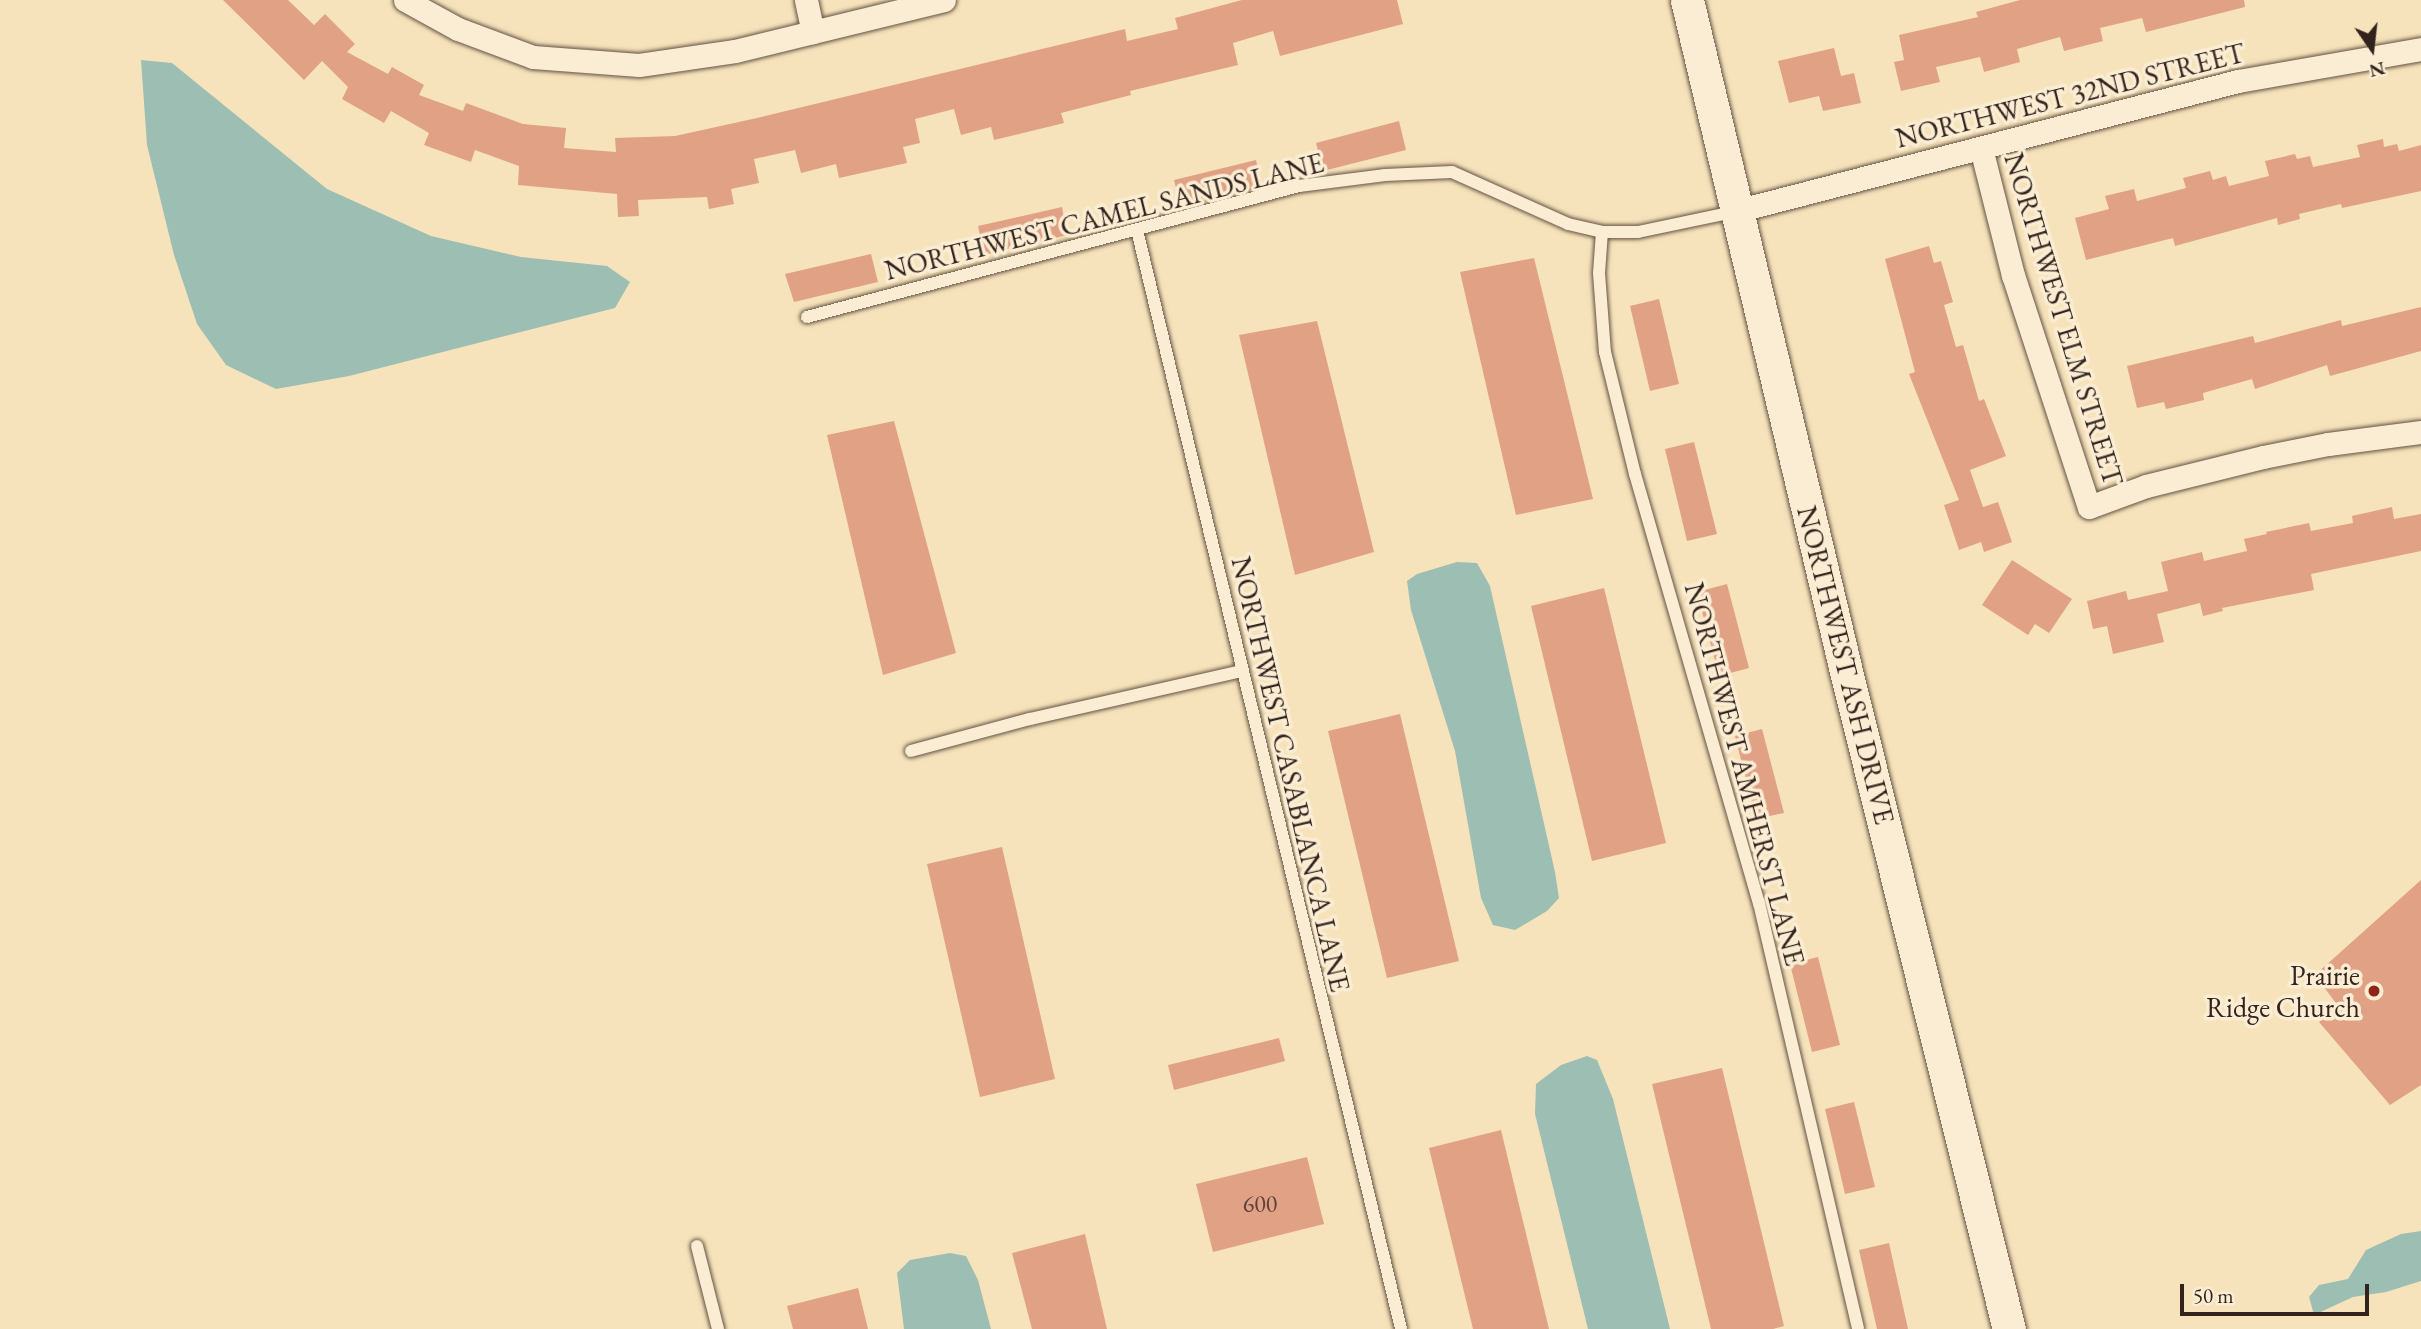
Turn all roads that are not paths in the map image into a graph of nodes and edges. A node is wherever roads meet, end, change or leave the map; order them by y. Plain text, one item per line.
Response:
1 (405, 0) edge
2 (806, 0) edge
3 (943, 0) edge
4 (1687, 0) edge
5 (813, 32) junction
6 (2421, 49) edge
7 (1981, 148) junction
8 (1736, 211) junction
9 (1137, 230) junction
10 (1602, 232) junction
11 (807, 317) dead end
12 (2421, 432) edge
13 (1241, 671) junction
14 (911, 751) dead end
15 (697, 1246) dead end
16 (718, 1329) edge
17 (1401, 1329) edge
18 (1858, 1329) edge
19 (2009, 1329) edge

1 - 5 street
2 - 5 street
3 - 5 street
4 - 8 street, NORTHWEST ASH DRIVE
6 - 7 street, NORTHWEST 32ND STREET
7 - 8 street, NORTHWEST 32ND STREET
7 - 12 street, NORTHWEST ELM STREET
8 - 10 lane, NORTHWEST CAMEL SANDS LANE
8 - 19 street, NORTHWEST ASH DRIVE
9 - 10 lane, NORTHWEST CAMEL SANDS LANE
9 - 11 lane, NORTHWEST CAMEL SANDS LANE
9 - 13 lane, NORTHWEST CASABLANCA LANE
10 - 18 lane, NORTHWEST AMHERST LANE
13 - 14 lane
13 - 17 lane, NORTHWEST CASABLANCA LANE
15 - 16 lane

